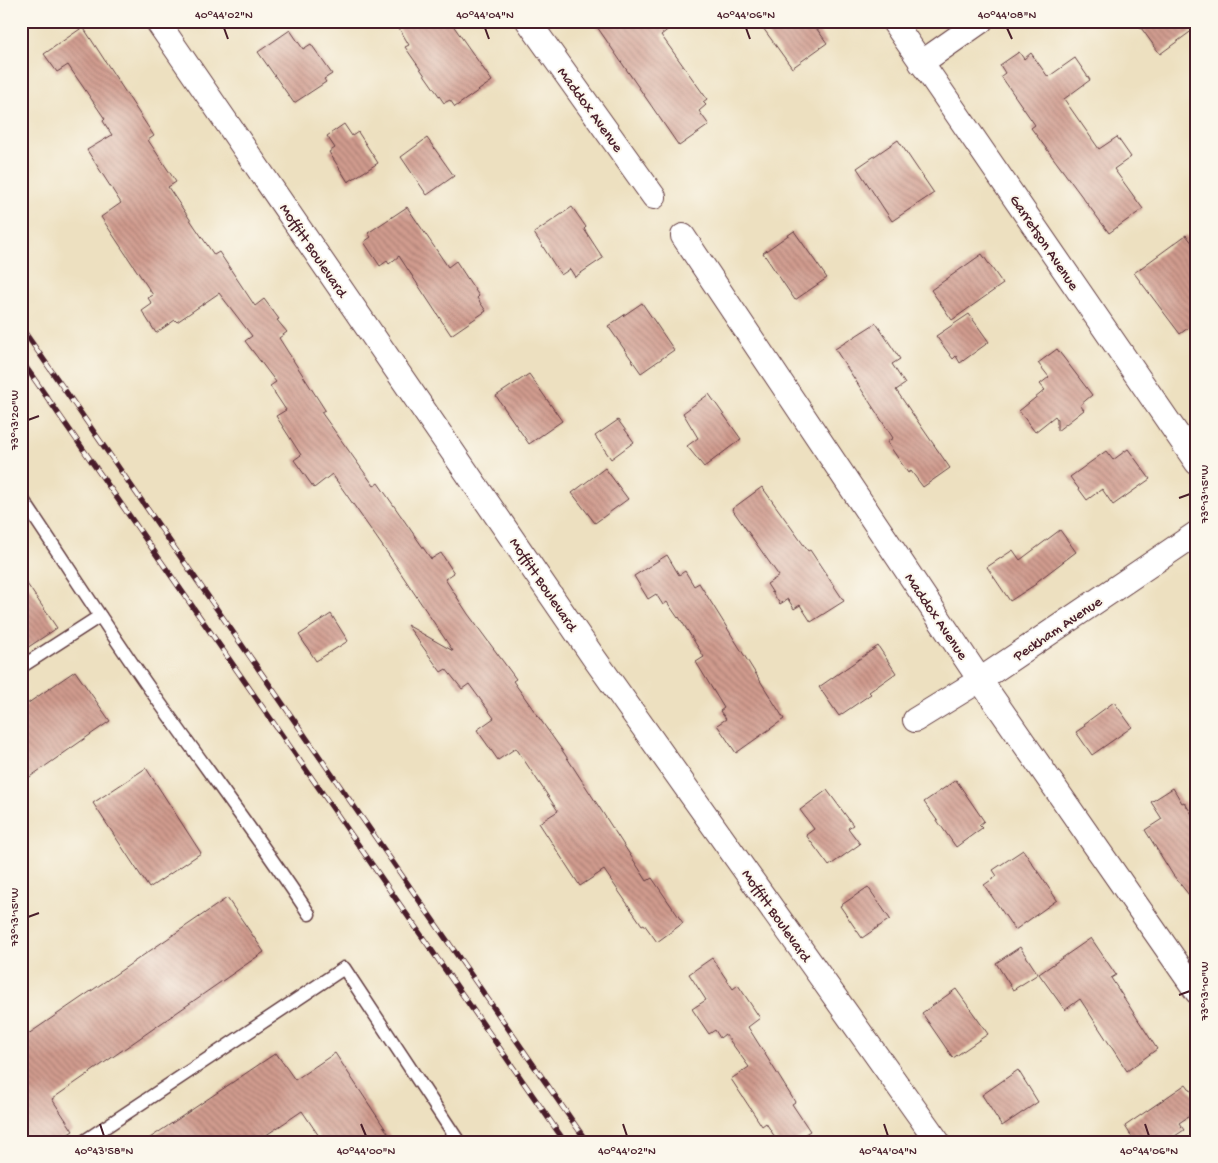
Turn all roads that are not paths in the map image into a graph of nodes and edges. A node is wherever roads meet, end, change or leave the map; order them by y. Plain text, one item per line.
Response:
1 (157, 21) edge
2 (528, 21) edge
3 (893, 21) edge
4 (981, 21) edge
5 (922, 63) junction
6 (654, 197) dead end
7 (683, 236) dead end
8 (1197, 463) edge
9 (21, 497) edge
10 (1197, 533) edge
11 (100, 616) junction
12 (21, 667) edge
13 (980, 680) junction
14 (915, 720) dead end
15 (309, 914) dead end
16 (1197, 992) edge
17 (83, 1142) edge
18 (459, 1142) edge
19 (938, 1142) edge

1 - 19 street, Moffitt Boulevard
2 - 6 street, Maddox Avenue
3 - 5 street, Garretson Avenue
4 - 5 street
5 - 8 street, Garretson Avenue
7 - 13 street, Maddox Avenue
9 - 11 lane
10 - 13 street, Peckham Avenue
11 - 12 lane
11 - 15 lane
13 - 14 street, Peckham Avenue
13 - 16 street, Maddox Avenue
17 - 18 lane

